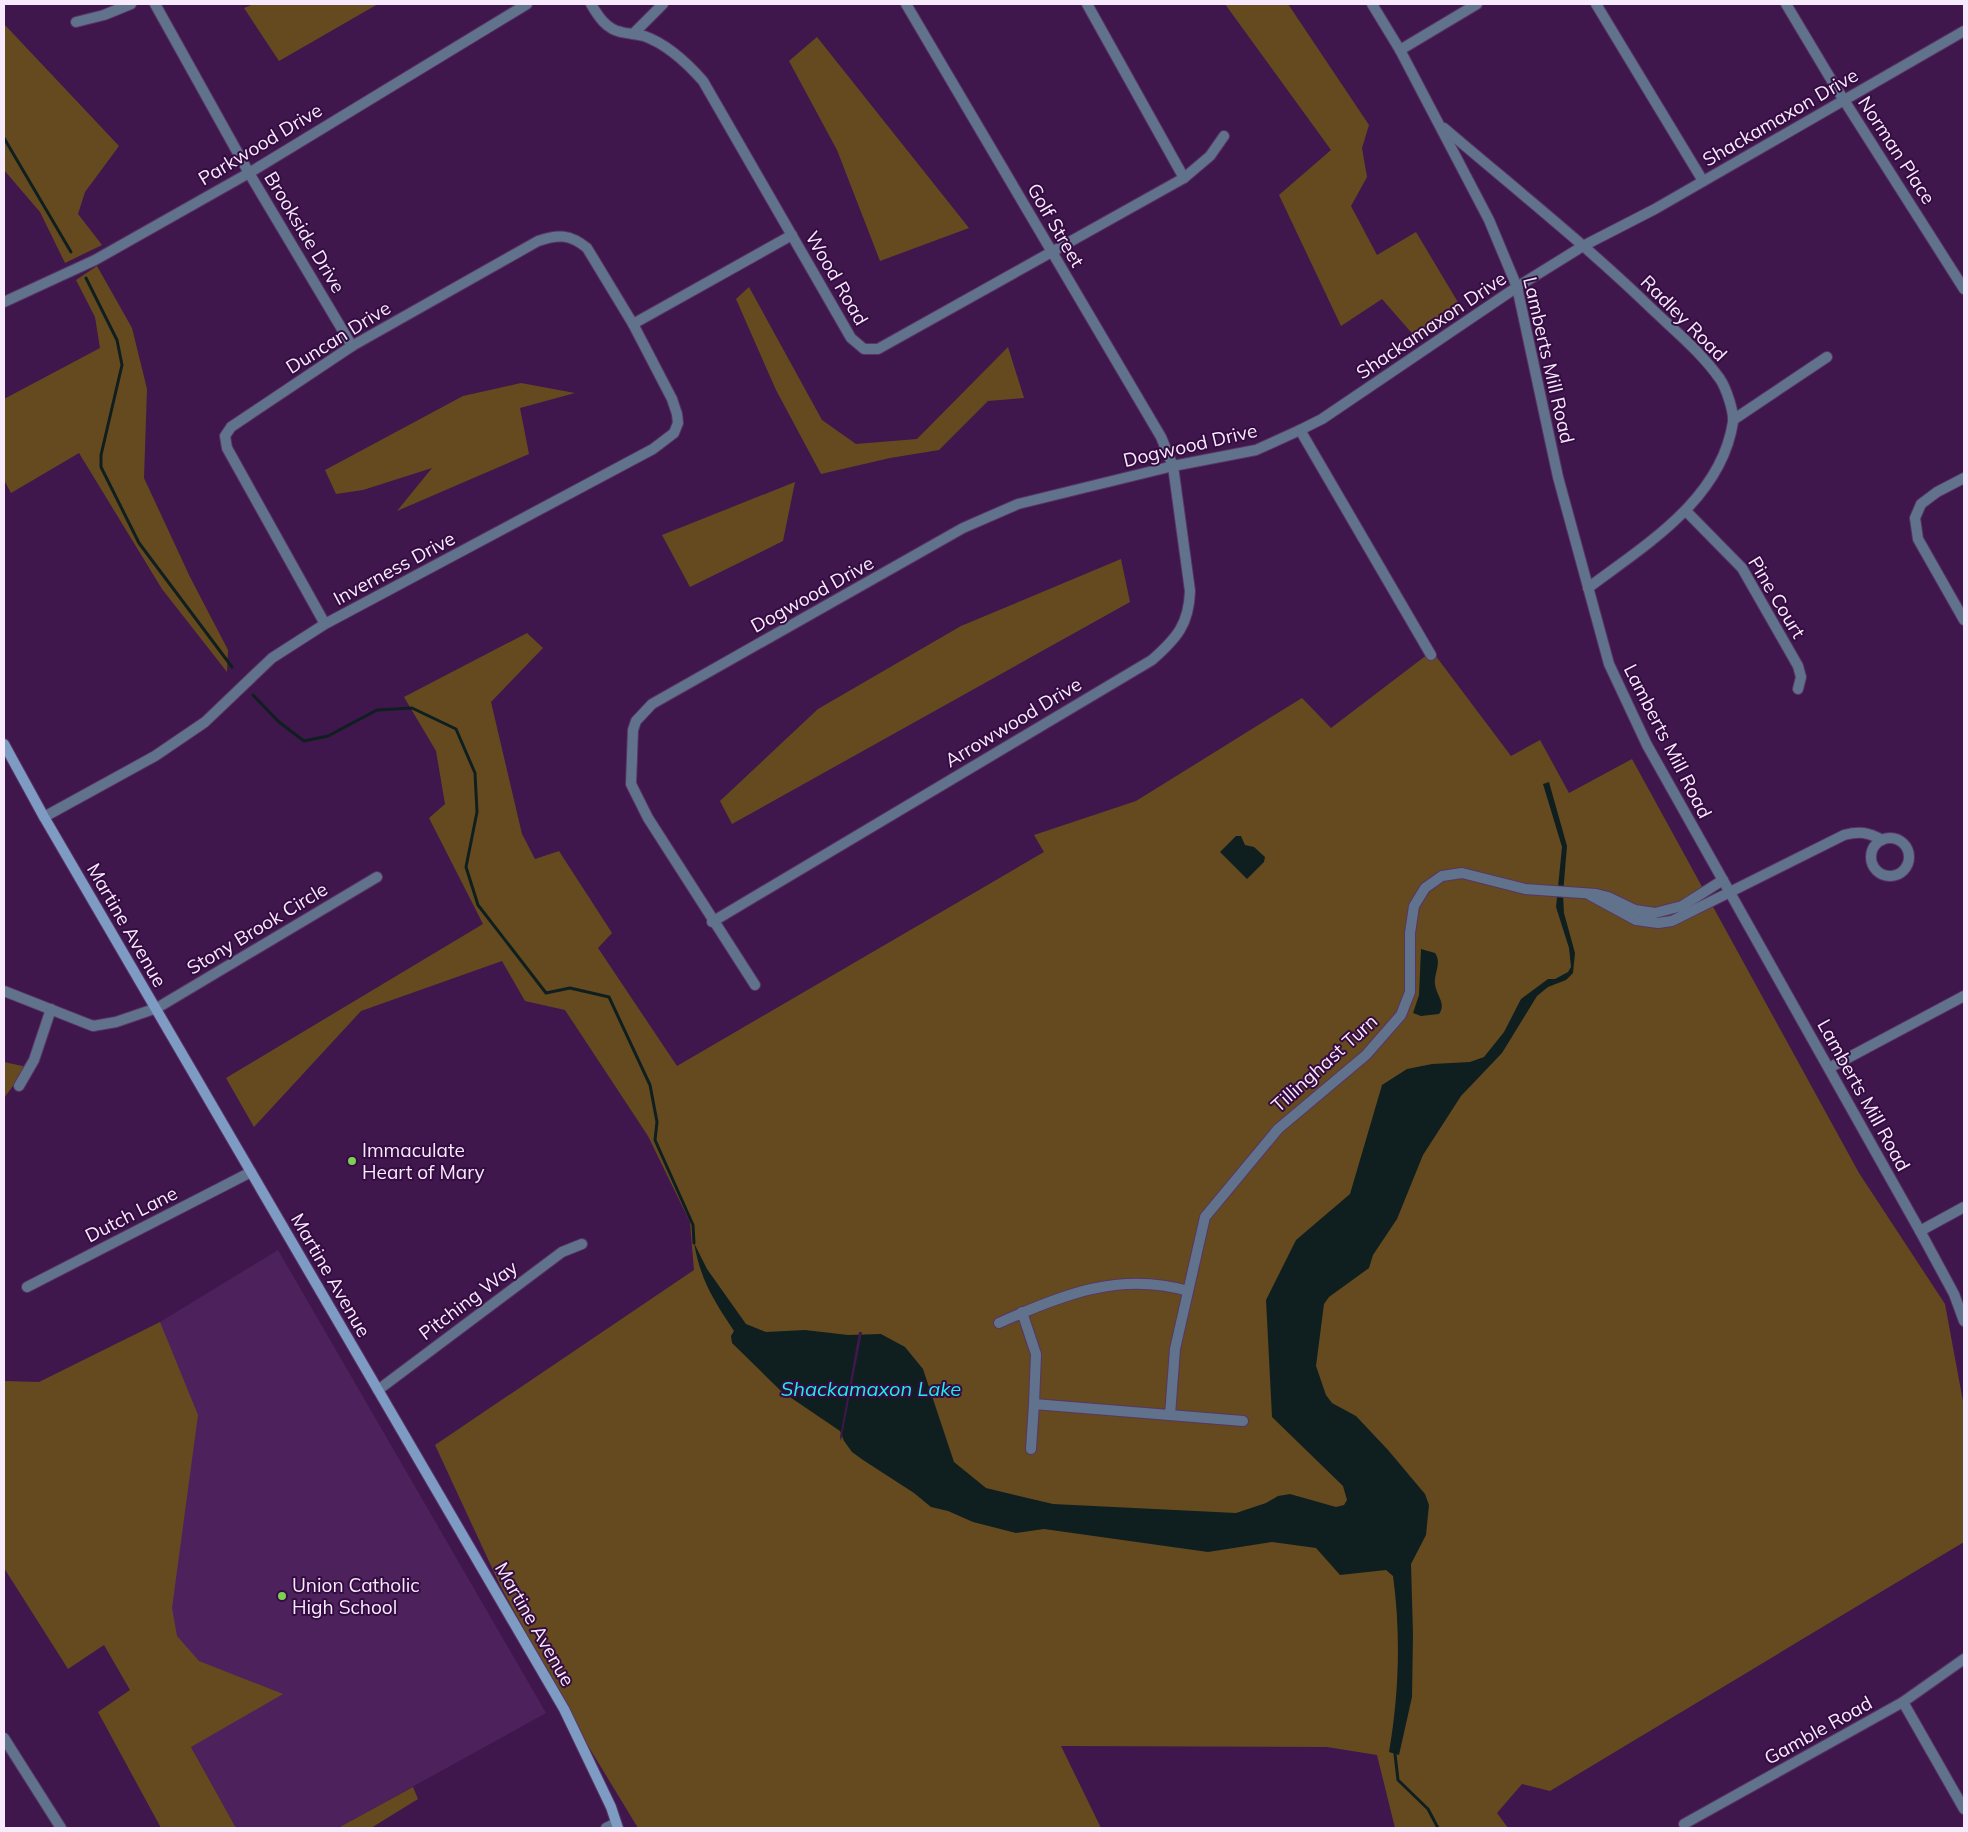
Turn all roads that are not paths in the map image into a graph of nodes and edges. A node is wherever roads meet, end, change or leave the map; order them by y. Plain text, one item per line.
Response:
1 (131, 4) edge
2 (155, 4) edge
3 (527, 4) edge
4 (591, 4) edge
5 (664, 4) edge
6 (906, 4) edge
7 (1087, 4) edge
8 (1372, 4) edge
9 (1477, 4) edge
10 (1596, 4) edge
11 (1786, 4) edge
12 (76, 22) dead end
13 (1964, 31) edge
14 (633, 34) junction
15 (1400, 50) junction
16 (1844, 100) junction
17 (1439, 124) junction
18 (1224, 136) dead end
19 (249, 173) junction
20 (1184, 178) junction
21 (1703, 181) junction
22 (792, 235) junction
23 (1583, 246) junction
24 (1052, 253) junction
25 (1517, 287) junction
26 (1964, 289) edge
27 (4, 302) edge
28 (634, 324) junction
29 (352, 346) junction
30 (1827, 357) dead end
31 (1733, 420) junction
32 (1300, 430) junction
33 (1173, 466) junction
34 (1964, 478) edge
35 (1686, 511) junction
36 (1588, 588) junction
37 (1964, 620) edge
38 (325, 624) junction
39 (1431, 655) dead end
40 (1798, 689) dead end
41 (4, 744) edge
42 (44, 817) junction
43 (1882, 840) dead end
44 (376, 877) dead end
45 (1722, 880) junction
46 (1729, 891) junction
47 (1585, 892) junction
48 (712, 922) junction
49 (755, 985) dead end
50 (4, 991) edge
51 (1964, 996) edge
52 (155, 1008) junction
53 (50, 1009) junction
54 (1829, 1068) junction
55 (19, 1086) dead end
56 (251, 1172) junction
57 (1964, 1207) edge
58 (1920, 1231) junction
59 (582, 1244) dead end
60 (27, 1287) dead end
61 (1188, 1291) junction
62 (1022, 1312) junction
63 (1964, 1321) edge
64 (1000, 1323) dead end
65 (378, 1390) junction
66 (1034, 1404) junction
67 (1170, 1415) junction
68 (1244, 1421) dead end
69 (1031, 1449) dead end
70 (1964, 1659) edge
71 (1903, 1702) junction
72 (4, 1738) edge
73 (1964, 1810) edge
74 (1684, 1824) dead end
75 (617, 1826) edge
76 (61, 1828) edge
77 (606, 1828) edge

1 - 12 street
2 - 19 street, Brookside Drive
3 - 19 street, Parkwood Drive
4 - 14 street, Wood Road
5 - 14 street
6 - 24 street, Golf Street
7 - 20 street
8 - 15 street, Lamberts Mill Road
9 - 15 street
10 - 21 street
11 - 16 street, Norman Place
13 - 16 street, Shackamaxon Drive
14 - 22 street, Wood Road
15 - 17 street, Lamberts Mill Road
16 - 21 street, Shackamaxon Drive
16 - 26 street, Norman Place
17 - 23 street, Radley Road
17 - 25 street, Lamberts Mill Road
18 - 20 street, Wood Road
19 - 27 street, Parkwood Drive
19 - 29 street, Brookside Drive
20 - 24 street, Wood Road
21 - 23 street, Shackamaxon Drive
22 - 24 street, Wood Road
22 - 28 street
23 - 25 street, Shackamaxon Drive
23 - 31 street, Radley Road
24 - 33 street, Golf Street
25 - 32 street, Shackamaxon Drive
25 - 36 street, Lamberts Mill Road
28 - 29 street, Duncan Drive
28 - 38 street, Inverness Drive
29 - 38 street, Duncan Drive
30 - 31 street
31 - 35 street
32 - 33 street, Dogwood Drive
32 - 39 street
33 - 48 street, Arrowwood Drive
33 - 48 street, Dogwood Drive
34 - 37 street
35 - 36 street
35 - 40 street, Pine Court
36 - 45 street, Lamberts Mill Road
38 - 42 street, Inverness Drive
41 - 42 main road, Martine Avenue
42 - 52 main road, Martine Avenue
43 - 46 street, Tillinghast Turn
44 - 52 street, Stony Brook Circle
45 - 46 street, Lamberts Mill Road
45 - 47 street, Tillinghast Turn
46 - 47 street, Tillinghast Turn
46 - 54 street, Lamberts Mill Road
47 - 61 street, Tillinghast Turn
48 - 49 street, Dogwood Drive
50 - 53 street, Stony Brook Circle
51 - 54 street
52 - 53 street, Stony Brook Circle
52 - 56 main road, Martine Avenue
53 - 55 street
54 - 58 street, Lamberts Mill Road
56 - 60 street, Dutch Lane
56 - 65 main road, Martine Avenue
57 - 58 street
58 - 63 street, Lamberts Mill Road
59 - 65 street, Pitching Way
61 - 62 street
61 - 67 street, Tillinghast Turn
62 - 64 street
62 - 66 street
65 - 75 main road, Martine Avenue
66 - 67 street
66 - 69 street
67 - 68 street
70 - 71 street, Gamble Road
71 - 73 street
71 - 74 street, Gamble Road
72 - 76 street
75 - 77 street

